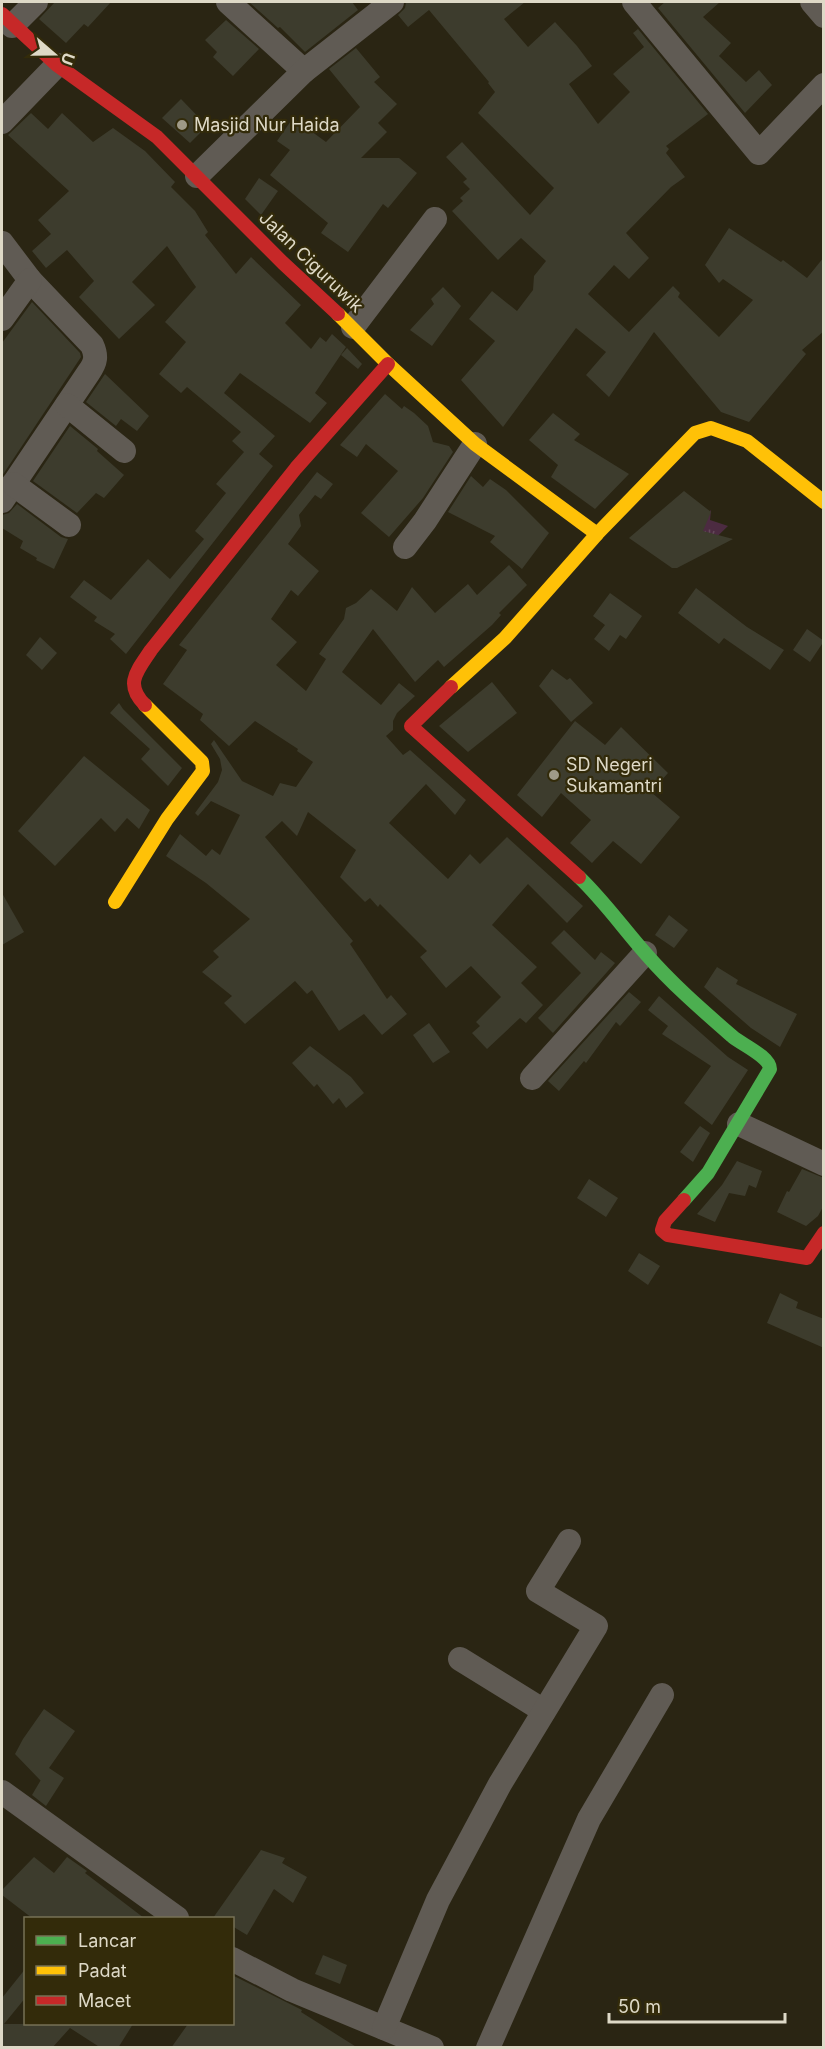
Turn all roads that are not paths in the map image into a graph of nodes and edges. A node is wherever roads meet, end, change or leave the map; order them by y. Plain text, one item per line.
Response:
1 (36, 2) edge
2 (228, 2) edge
3 (634, 2) edge
4 (812, 2) edge
5 (376, 7) edge
6 (824, 16) edge
7 (7, 20) edge
8 (57, 65) junction
9 (304, 71) junction
10 (824, 85) edge
11 (2, 122) edge
12 (197, 176) junction
13 (435, 219) dead end
14 (2, 243) edge
15 (30, 280) junction
16 (2, 319) edge
17 (353, 327) junction
18 (387, 364) junction
19 (67, 405) junction
20 (476, 444) junction
21 (124, 451) dead end
22 (7, 492) edge
23 (824, 502) edge
24 (69, 525) dead end
25 (597, 534) junction
26 (405, 547) dead end
27 (115, 902) dead end
28 (645, 953) junction
29 (532, 1078) dead end
30 (739, 1124) junction
31 (824, 1164) edge
32 (824, 1233) edge
33 (569, 1541) dead end
34 (460, 1659) dead end
35 (663, 1695) dead end
36 (544, 1711) junction
37 (2, 1792) edge
38 (176, 1917) edge
39 (234, 1960) edge
40 (384, 2028) junction
41 (432, 2048) edge
42 (488, 2048) edge

1 - 7 street
2 - 9 street
3 - 10 street
4 - 6 street
5 - 9 street
7 - 8 street, Jalan Ciguruwik
8 - 11 street
8 - 12 street, Jalan Ciguruwik
9 - 12 street
12 - 17 street, Jalan Ciguruwik
13 - 17 street
14 - 15 street
15 - 16 street
15 - 19 street
17 - 18 street, Jalan Ciguruwik
18 - 20 street, Jalan Ciguruwik
18 - 27 street
19 - 21 street
19 - 22 street
20 - 25 street, Jalan Ciguruwik
20 - 26 street
22 - 24 street
23 - 25 street
25 - 28 street
28 - 29 street
28 - 30 street
30 - 31 street
30 - 32 street
33 - 36 street
34 - 36 street
35 - 42 street
36 - 40 street
37 - 38 street
39 - 40 street
40 - 41 street

